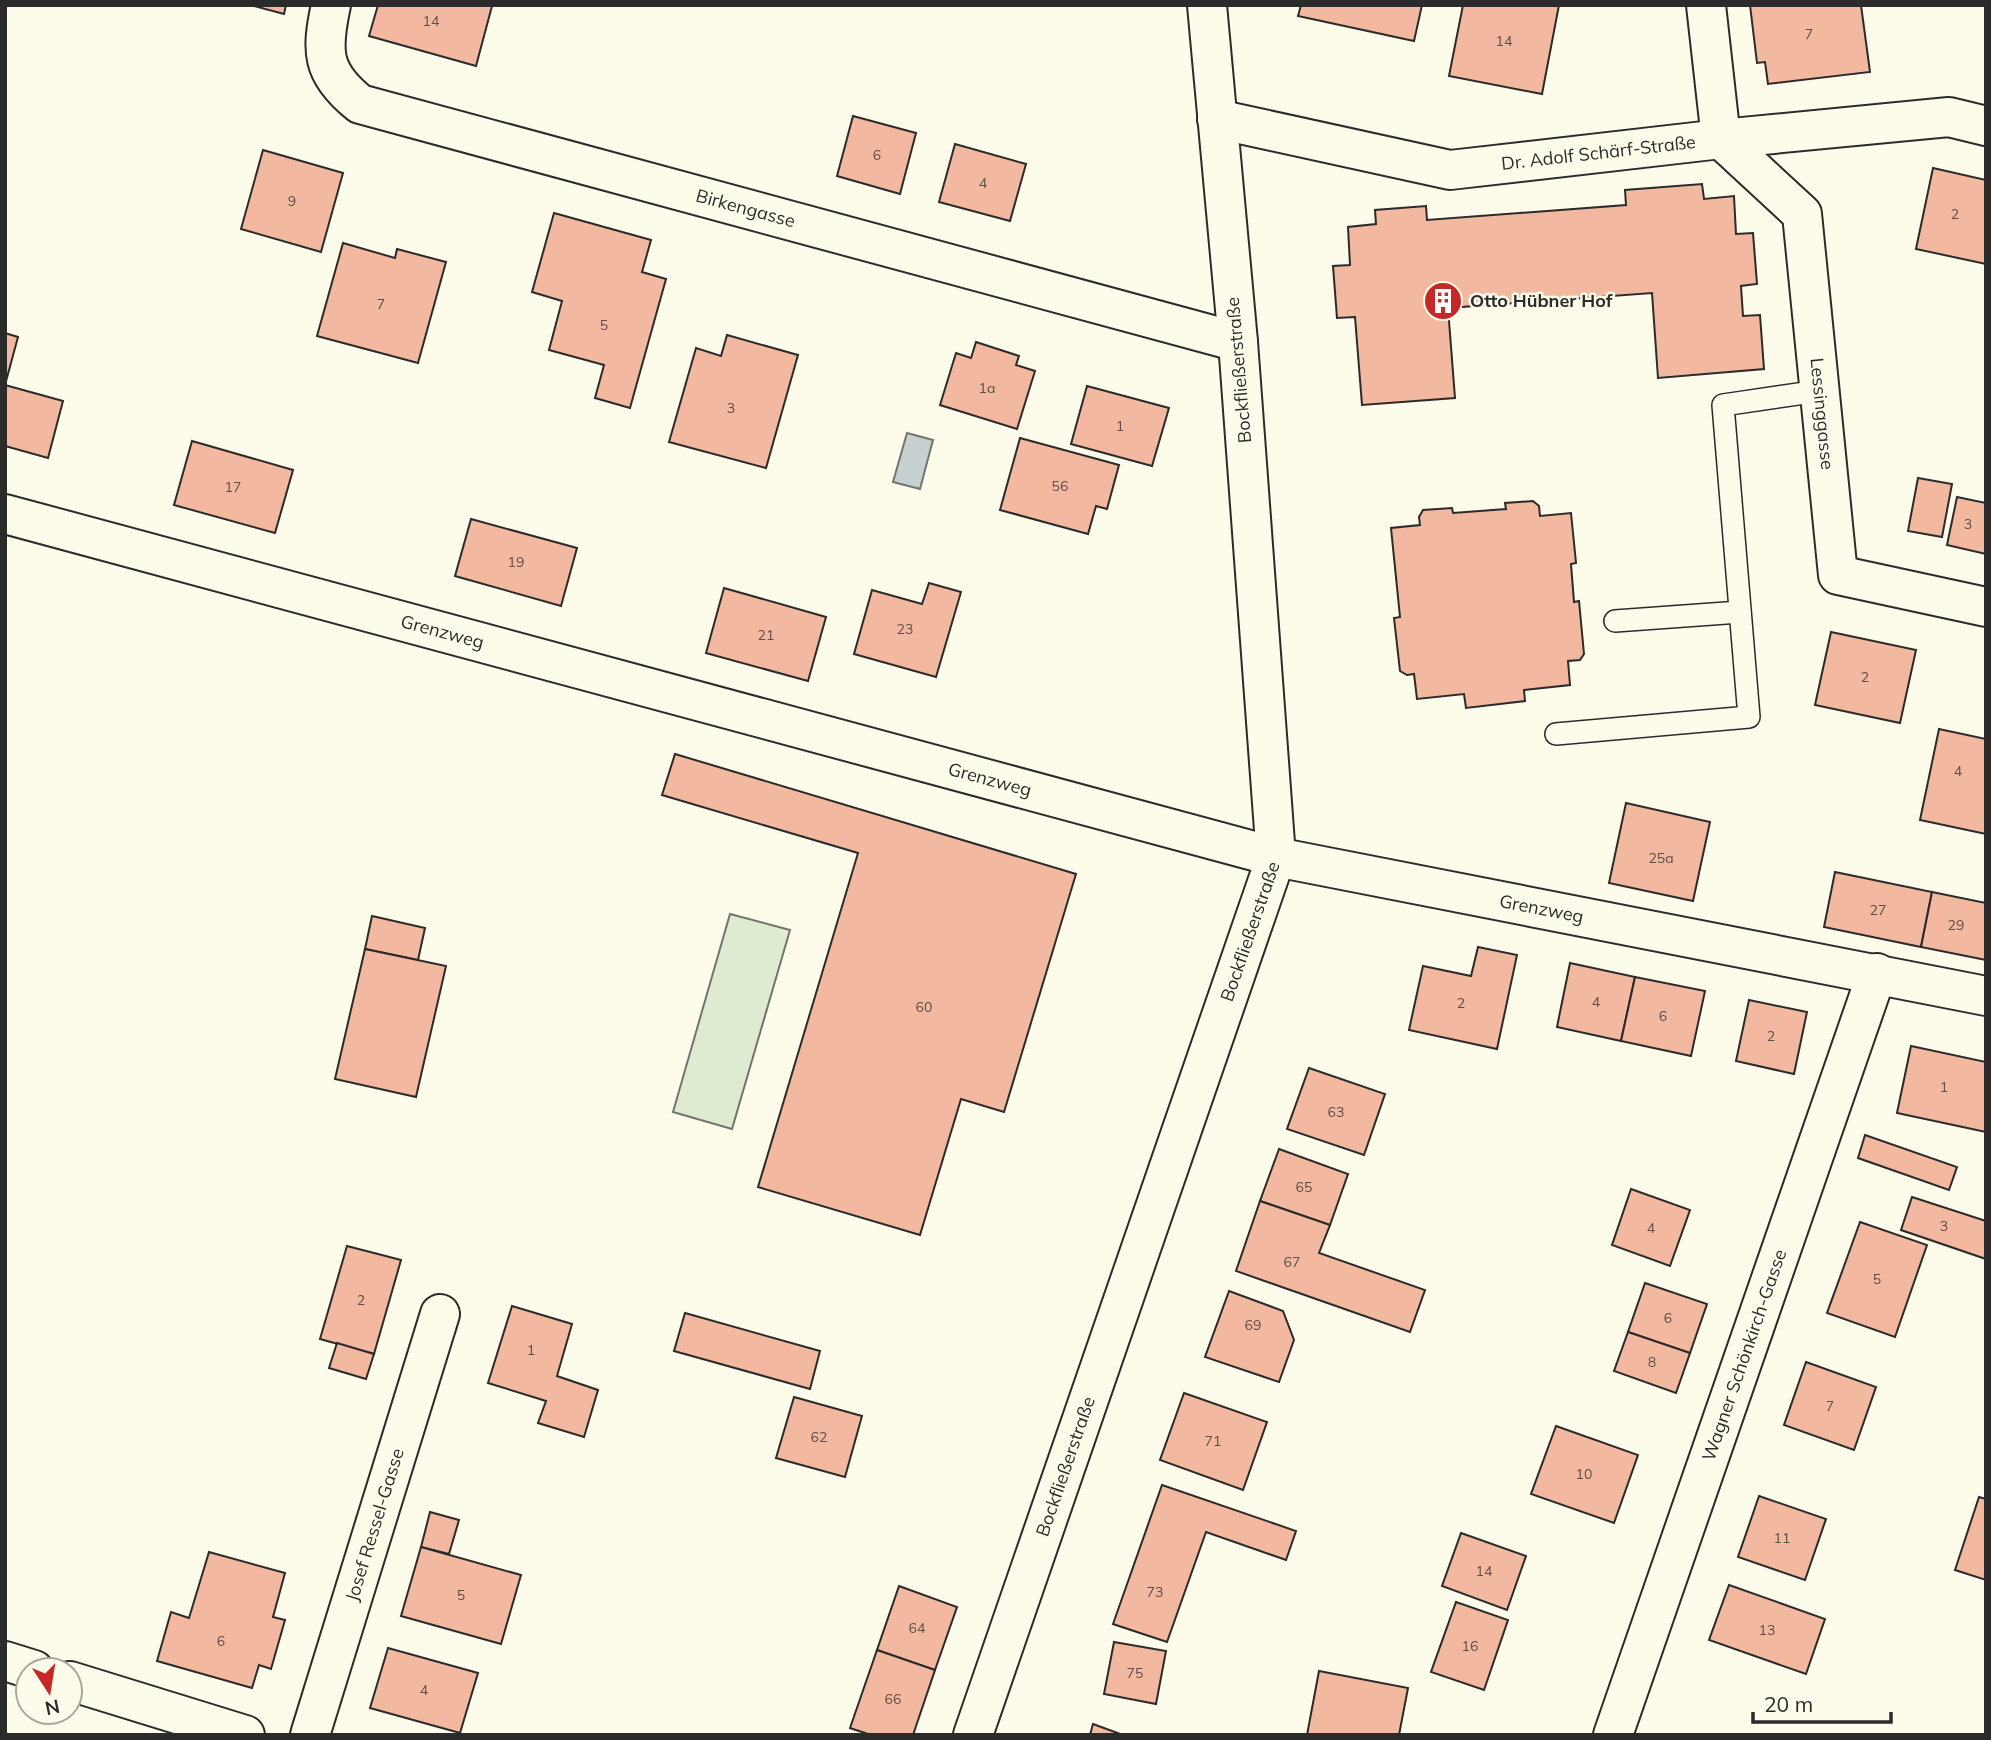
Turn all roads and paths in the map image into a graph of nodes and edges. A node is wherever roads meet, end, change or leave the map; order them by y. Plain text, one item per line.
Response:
1 (331, 5) edge
2 (1207, 5) edge
3 (1706, 5) edge
4 (1217, 119) junction
5 (1986, 126) edge
6 (1721, 139) junction
7 (1238, 342) junction
8 (1819, 391) junction
9 (5, 514) edge
10 (1986, 607) edge
11 (1740, 612) junction
12 (1615, 621) dead end
13 (1556, 734) dead end
14 (1276, 857) junction
15 (1877, 973) junction
16 (1986, 996) edge
17 (440, 1314) dead end
18 (84, 1685) edge
19 (245, 1735) edge
20 (310, 1735) edge
21 (973, 1735) edge
22 (1613, 1735) edge

1 - 7 street, Birkengasse
2 - 4 street, Bockfließerstraße
3 - 6 street
4 - 6 street, Dr. Adolf Schärf-Straße
4 - 7 street, Bockfließerstraße
5 - 6 street, Dr. Adolf Schärf-Straße
6 - 8 street, Lessinggasse
7 - 14 street, Bockfließerstraße
8 - 10 street, Lessinggasse
8 - 11 lane
9 - 14 street, Grenzweg
11 - 12 lane
11 - 13 lane
14 - 15 street, Grenzweg
14 - 21 street, Bockfließerstraße
15 - 16 street, Grenzweg
15 - 22 street, Wagner Schönkirch-Gasse
17 - 20 street, Josef Ressel-Gasse
18 - 19 street

